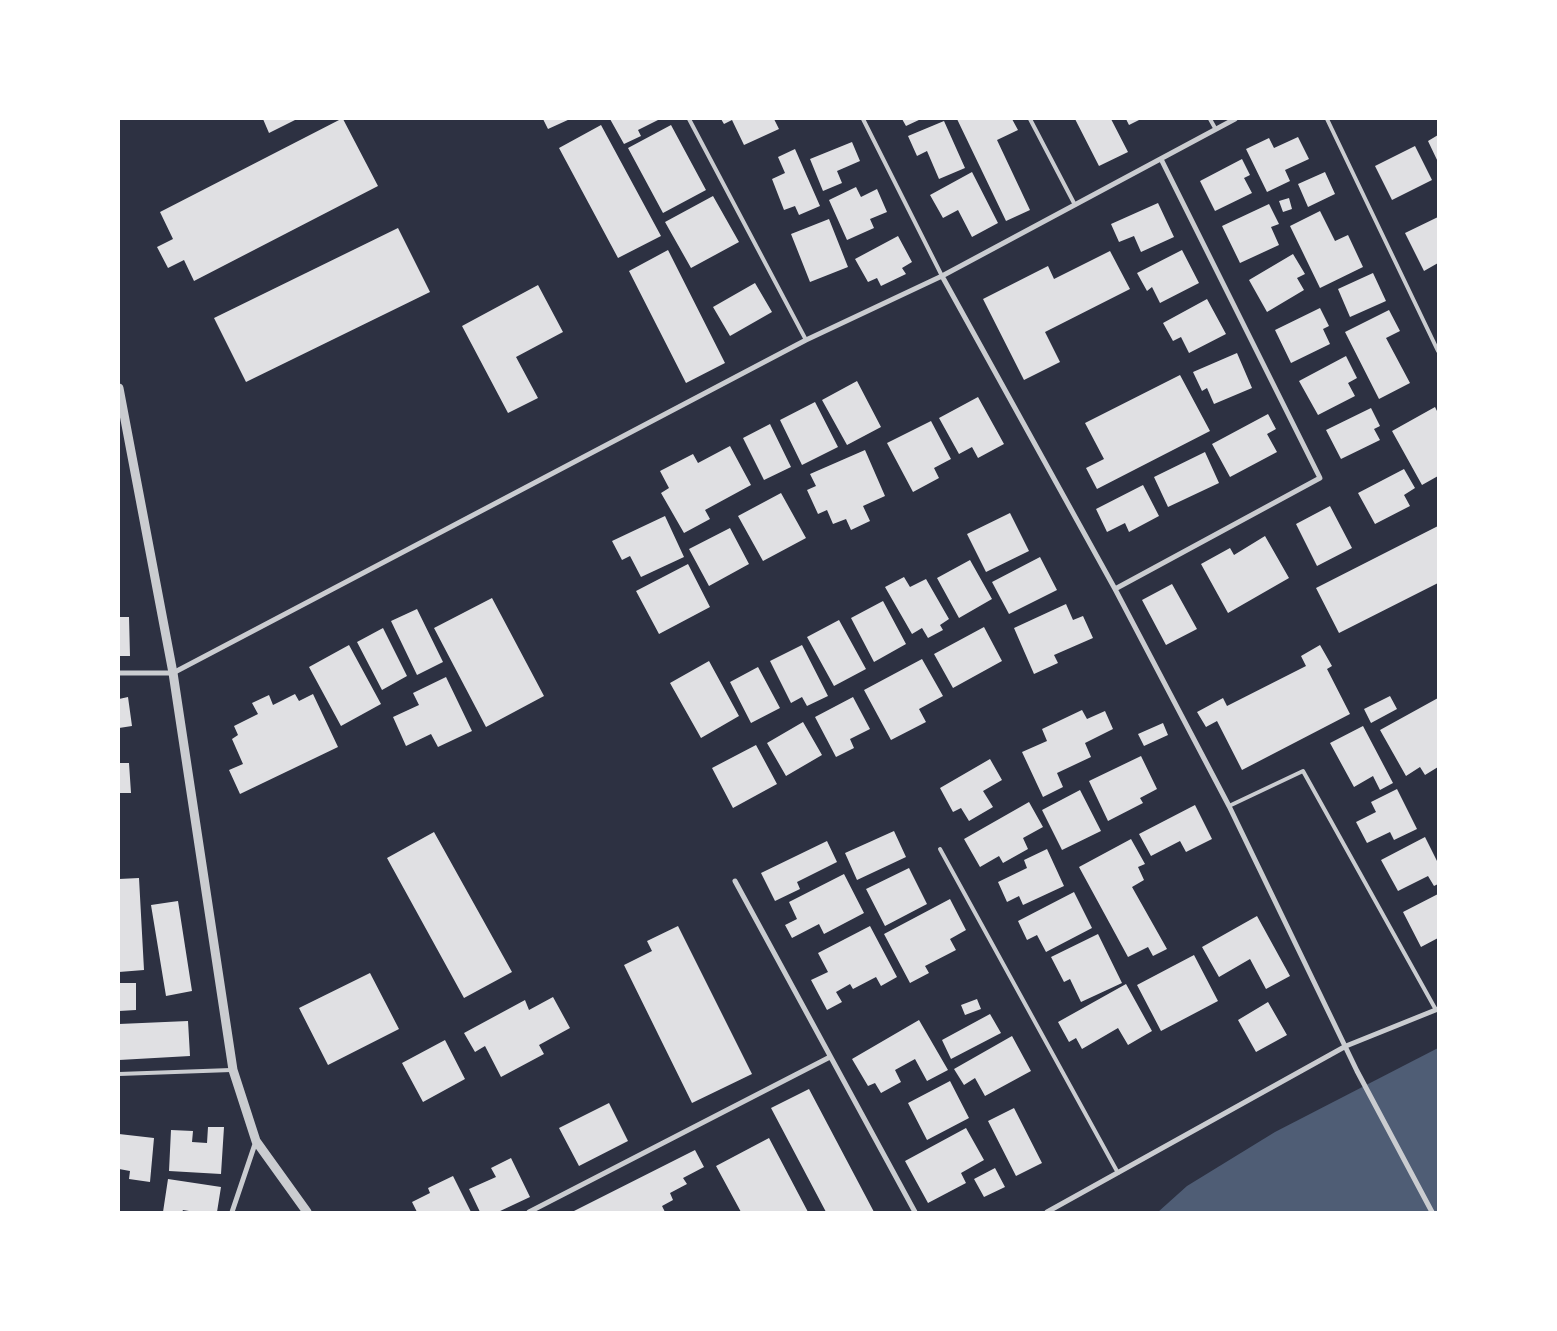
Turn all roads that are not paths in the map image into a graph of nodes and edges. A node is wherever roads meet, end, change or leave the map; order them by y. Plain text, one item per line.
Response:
1 (690, 119) edge
2 (863, 119) edge
3 (1030, 119) edge
4 (1210, 119) edge
5 (1235, 119) edge
6 (1327, 119) edge
7 (1215, 128) junction
8 (1161, 159) junction
9 (1075, 205) junction
10 (942, 276) junction
11 (806, 340) junction
12 (1438, 351) edge
13 (119, 388) edge
14 (1115, 589) junction
15 (119, 673) edge
16 (173, 673) junction
17 (1229, 806) junction
18 (940, 848) dead end
19 (735, 881) dead end
20 (1437, 1009) edge
21 (1346, 1046) junction
22 (830, 1057) junction
23 (233, 1070) junction
24 (119, 1074) edge
25 (256, 1141) junction
26 (1118, 1173) junction
27 (232, 1212) edge
28 (307, 1212) edge
29 (529, 1212) edge
30 (915, 1212) edge
31 (1047, 1212) edge
32 (1432, 1212) edge

1 - 11 lane
2 - 10 lane
3 - 9 lane
4 - 7 lane
5 - 7 street
6 - 12 lane
7 - 8 street
8 - 9 street
8 - 14 street
9 - 10 street
10 - 11 street
10 - 14 street
11 - 16 street
13 - 16 street
14 - 17 street
15 - 16 street
16 - 23 street
17 - 20 lane
17 - 21 street
18 - 26 lane
19 - 22 street
20 - 21 street
21 - 26 street
21 - 32 street
22 - 29 street
22 - 30 street
23 - 24 lane
23 - 25 street
25 - 27 street
25 - 28 street
26 - 31 street

